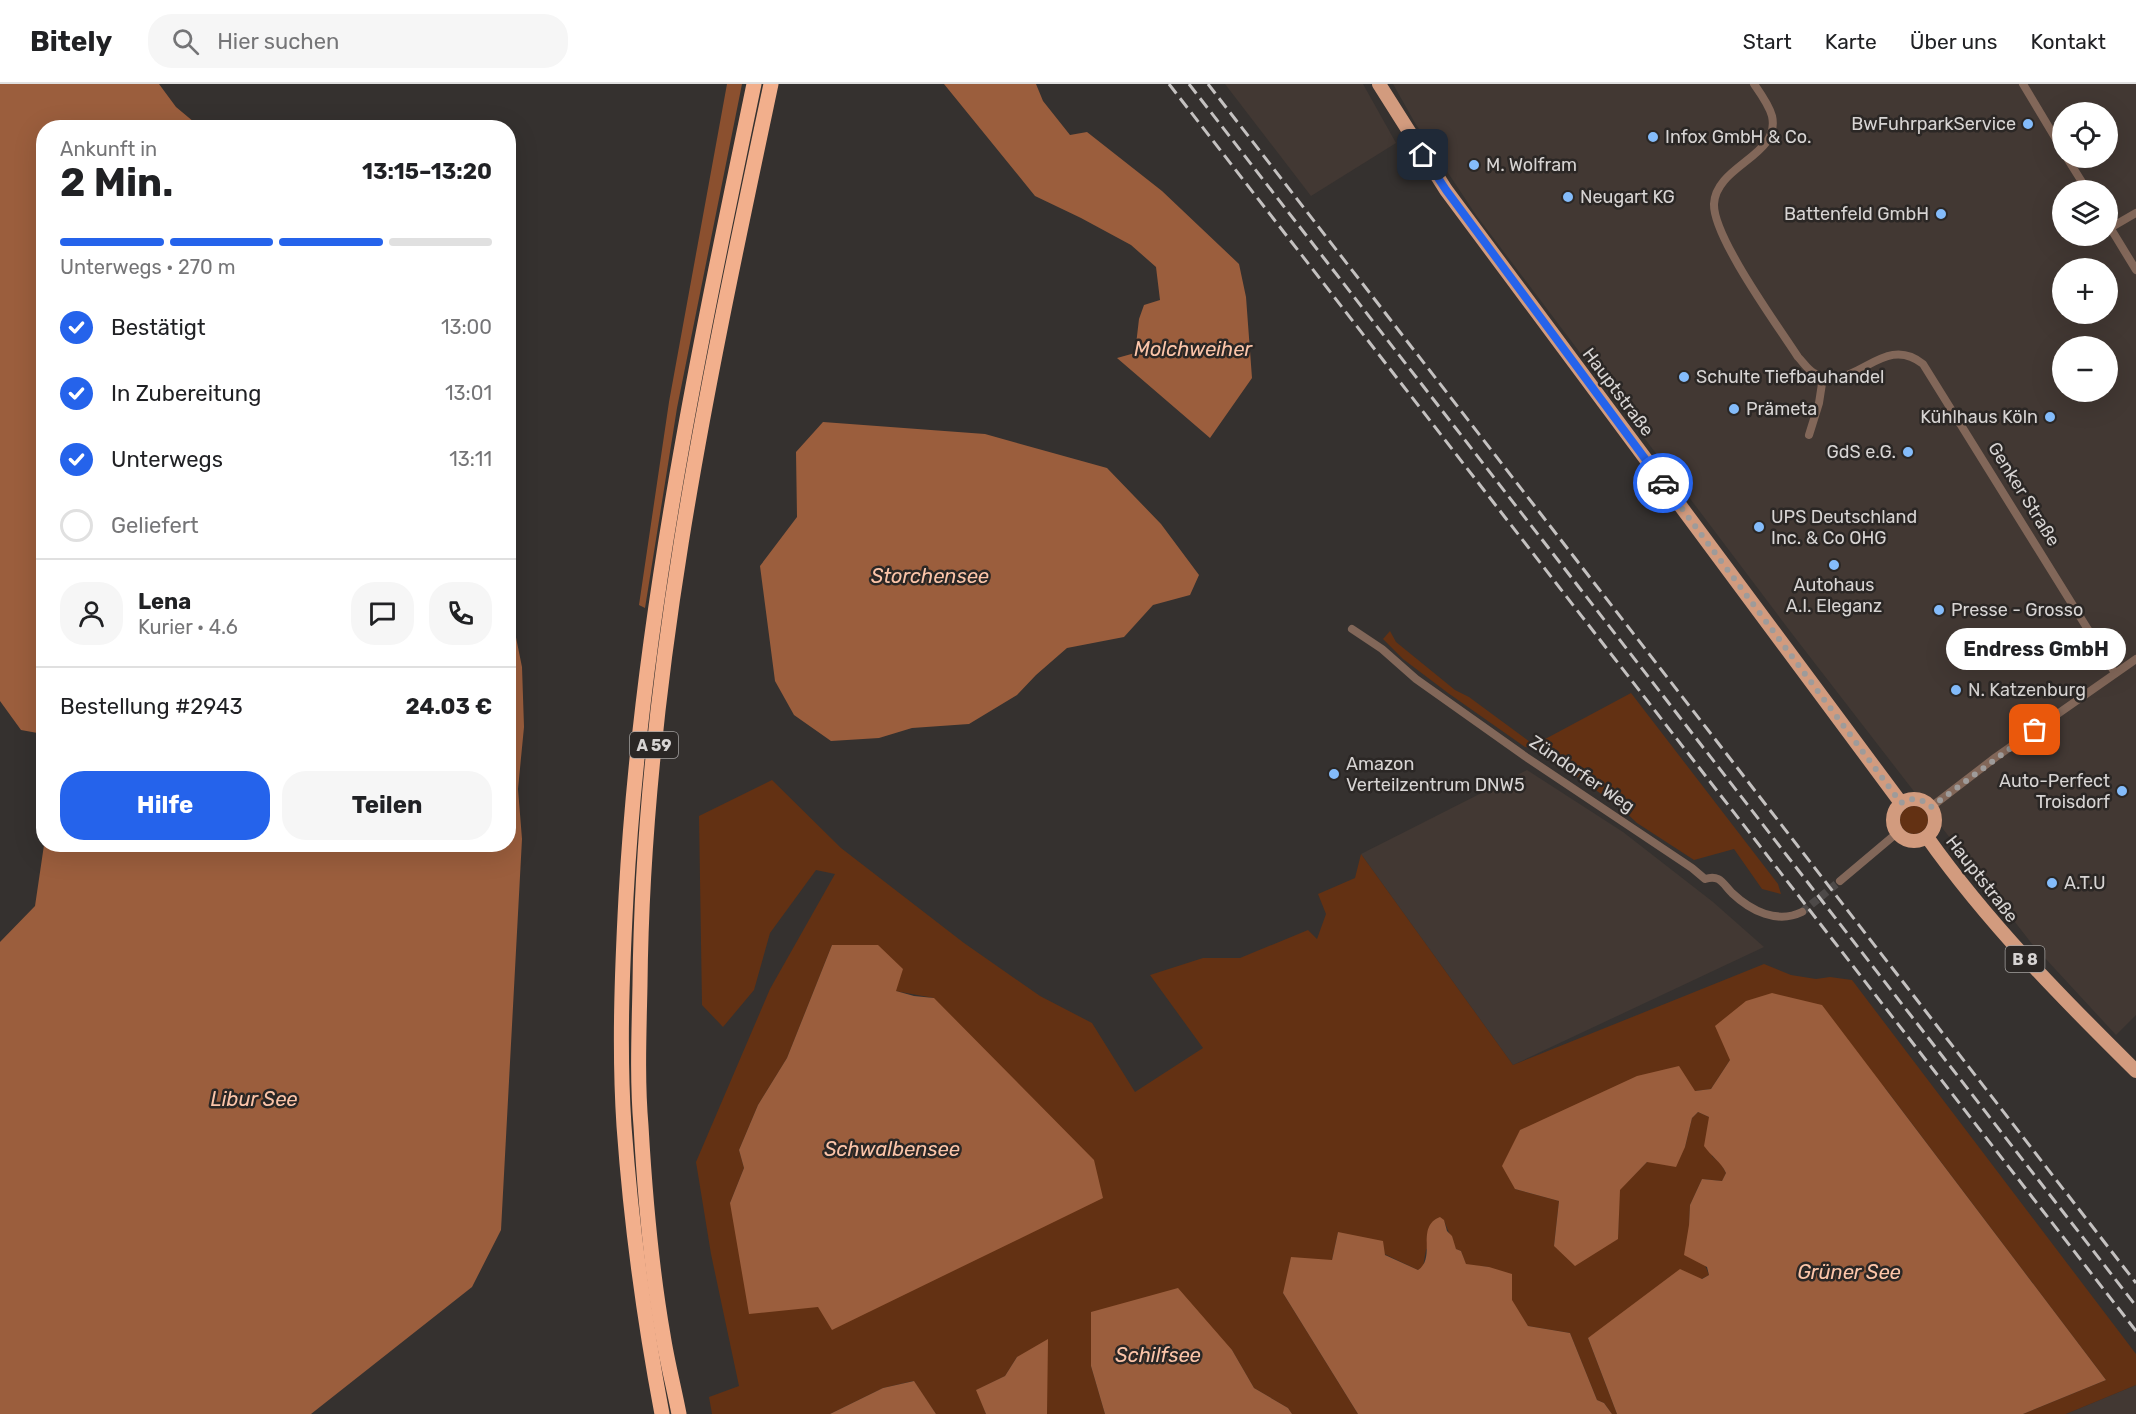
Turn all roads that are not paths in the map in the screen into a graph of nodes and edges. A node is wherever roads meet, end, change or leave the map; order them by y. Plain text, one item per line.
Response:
1 (754, 84) edge
2 (771, 84) edge
3 (1379, 84) edge
4 (1754, 84) edge
5 (2023, 84) edge
6 (2052, 133) edge
7 (2136, 213) edge
8 (2118, 222) edge
9 (2118, 241) edge
10 (2136, 270) edge
11 (1823, 377) junction
12 (1809, 435) dead end
13 (1352, 629) dead end
14 (2136, 659) edge
15 (2115, 673) junction
16 (1901, 803) junction
17 (1931, 807) junction
18 (1897, 832) junction
19 (1927, 837) junction
20 (1840, 881) tunnel mouth
21 (1802, 912) tunnel mouth
22 (2136, 1071) edge
23 (662, 1414) edge
24 (679, 1414) edge

1 - 23 highway, A 59
2 - 24 highway, A 59
3 - 16 main road, Hauptstraße
4 - 11 street
5 - 6 street
7 - 8 street
9 - 10 street
11 - 12 street
11 - 15 street, Genker Straße
13 - 21 street, Zündorfer Weg
14 - 15 street
15 - 17 street
16 - 17 main road
16 - 18 main road
17 - 19 main road, Hauptstraße
18 - 19 main road, Hauptstraße
18 - 20 street
19 - 22 main road, Hauptstraße / B 8

